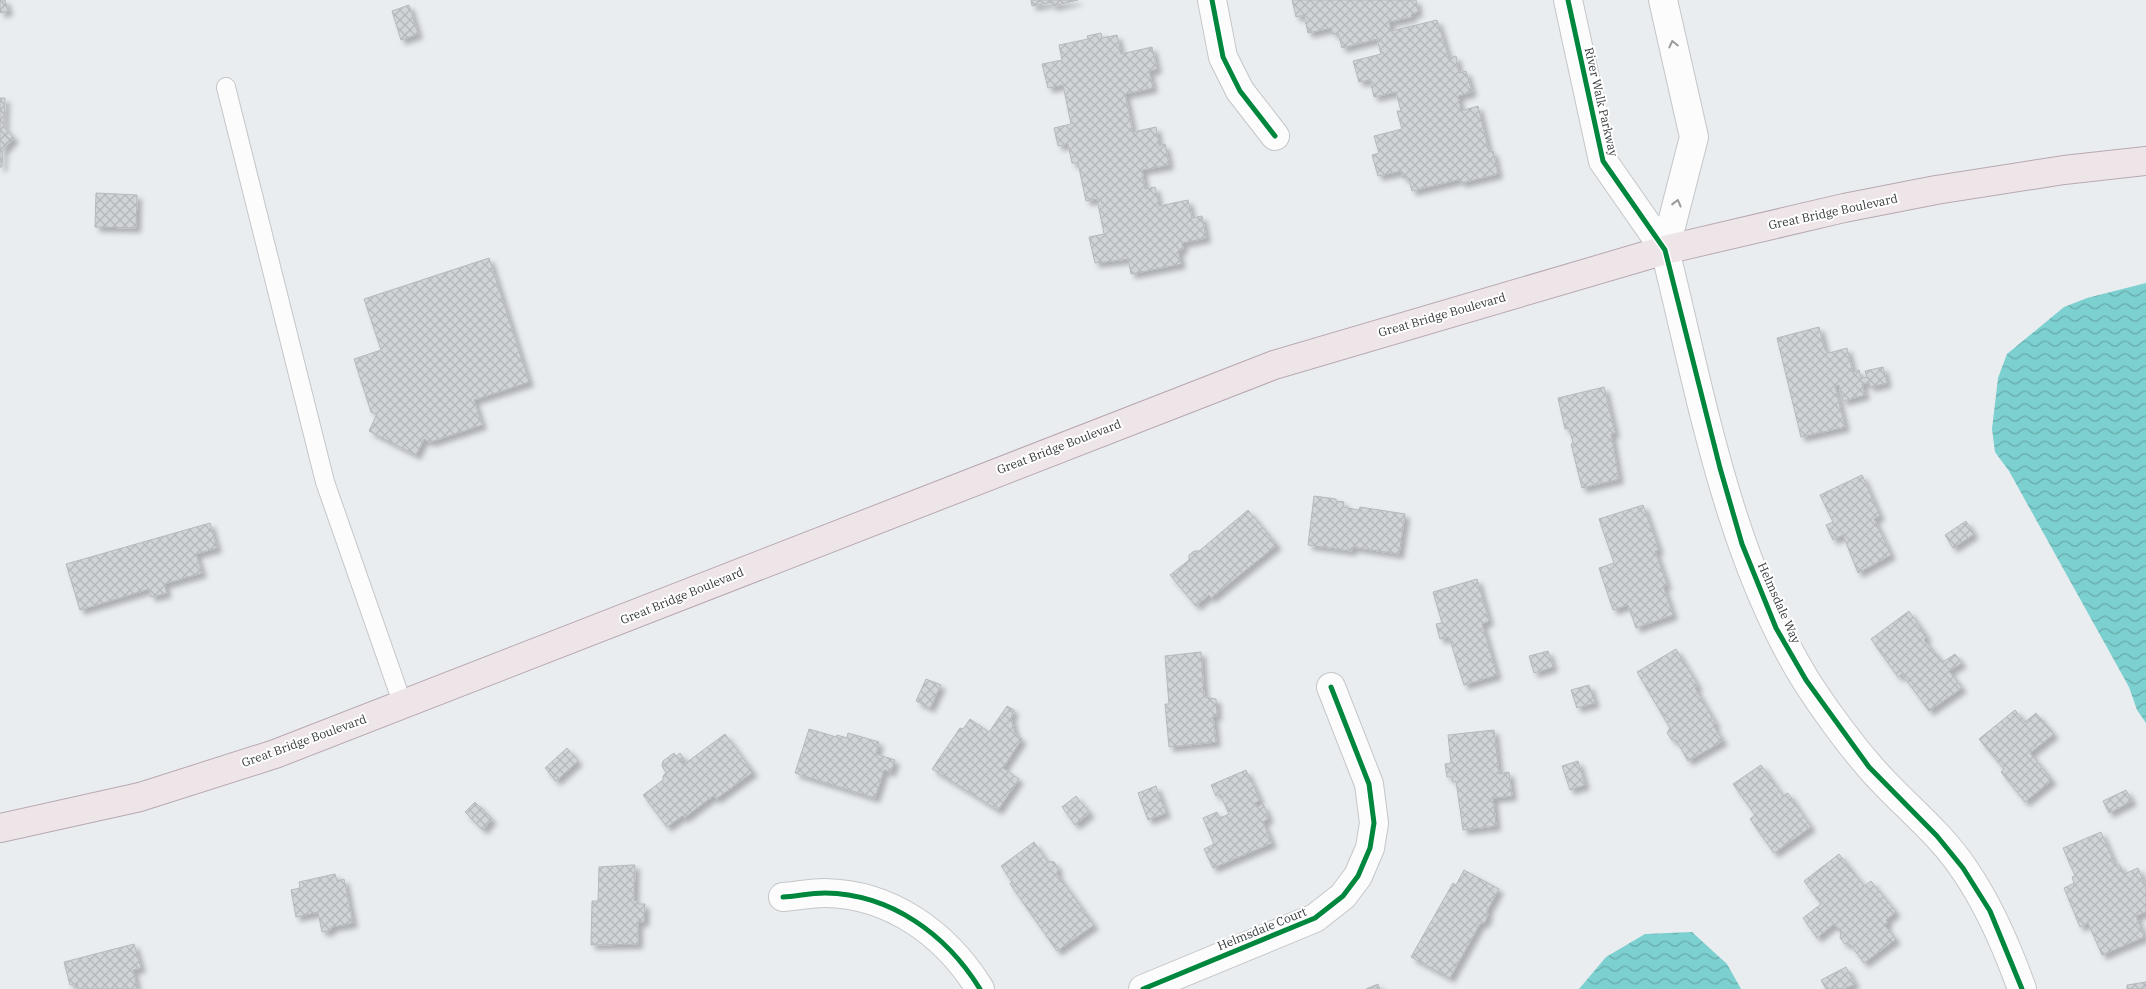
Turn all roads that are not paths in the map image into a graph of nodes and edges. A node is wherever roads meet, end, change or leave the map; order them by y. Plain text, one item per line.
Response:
1 (1212, 0) edge
2 (1568, 0) edge
3 (1663, 0) edge
4 (226, 87) dead end
5 (1275, 136) dead end
6 (2146, 161) edge
7 (1665, 250) junction
8 (1331, 687) dead end
9 (402, 705) junction
10 (0, 828) edge
11 (783, 897) dead end
12 (980, 989) edge
13 (1143, 989) edge
14 (2022, 989) edge

1 - 5 street
2 - 7 street, River Walk Parkway
7 -> 3 street
4 - 9 lane
6 - 7 main road, Great Bridge Boulevard
7 - 9 main road, Great Bridge Boulevard
7 - 14 street, Helmsdale Way
8 - 13 street, Helmsdale Court
9 - 10 main road, Great Bridge Boulevard
11 - 12 street

